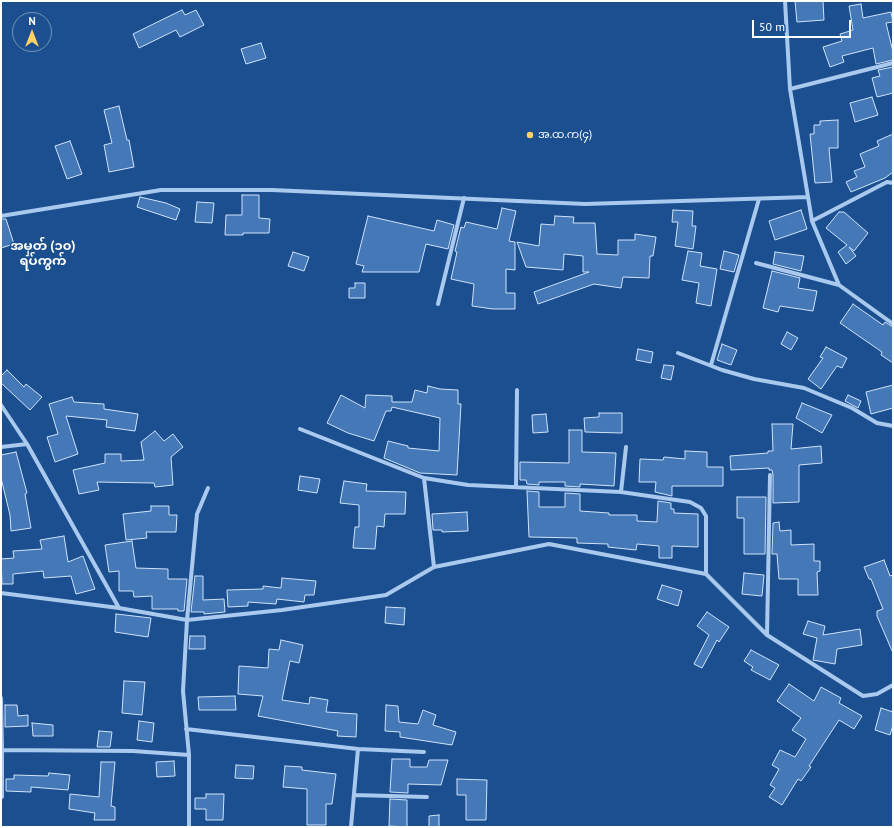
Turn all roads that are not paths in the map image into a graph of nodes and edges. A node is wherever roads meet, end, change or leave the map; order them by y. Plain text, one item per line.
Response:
1 (785, 1) edge
2 (893, 63) edge
3 (790, 89) junction
4 (893, 183) edge
5 (808, 197) junction
6 (464, 198) junction
7 (759, 199) junction
8 (1, 216) edge
9 (812, 221) junction
10 (756, 263) dead end
11 (839, 285) junction
12 (438, 304) dead end
13 (893, 324) edge
14 (678, 353) dead end
15 (711, 365) junction
16 (517, 390) dead end
17 (1, 405) edge
18 (893, 426) edge
19 (300, 429) dead end
20 (27, 444) junction
21 (1, 447) edge
22 (626, 447) dead end
23 (770, 475) dead end
24 (424, 478) junction
25 (516, 487) junction
26 (208, 488) dead end
27 (621, 492) junction
28 (434, 567) junction
29 (706, 574) junction
30 (1, 594) edge
31 (119, 608) junction
32 (187, 620) junction
33 (767, 635) junction
34 (893, 685) edge
35 (1, 698) edge
36 (186, 729) junction
37 (358, 749) junction
38 (2, 750) junction
39 (424, 752) dead end
40 (190, 755) junction
41 (354, 795) junction
42 (2, 797) dead end
43 (427, 797) dead end
44 (189, 827) edge
45 (350, 827) edge

1 - 3 street
2 - 3 street
3 - 5 street
4 - 9 street
5 - 7 street
5 - 9 street
6 - 7 street
6 - 8 street
6 - 12 street
7 - 15 street
9 - 11 street
10 - 11 street
11 - 13 street
14 - 15 street
15 - 18 street
16 - 25 street
17 - 20 street
19 - 24 street
20 - 21 street
20 - 31 street
22 - 27 street
23 - 33 street
24 - 25 street
24 - 28 street
25 - 27 street
26 - 32 street
27 - 29 street
28 - 29 street
28 - 32 street
29 - 33 street
30 - 31 street
31 - 32 street
32 - 36 street
33 - 34 street
35 - 38 street
36 - 37 street
36 - 40 street
37 - 39 street
37 - 41 street
38 - 40 street
38 - 42 street
40 - 44 street
41 - 43 street
41 - 45 street

